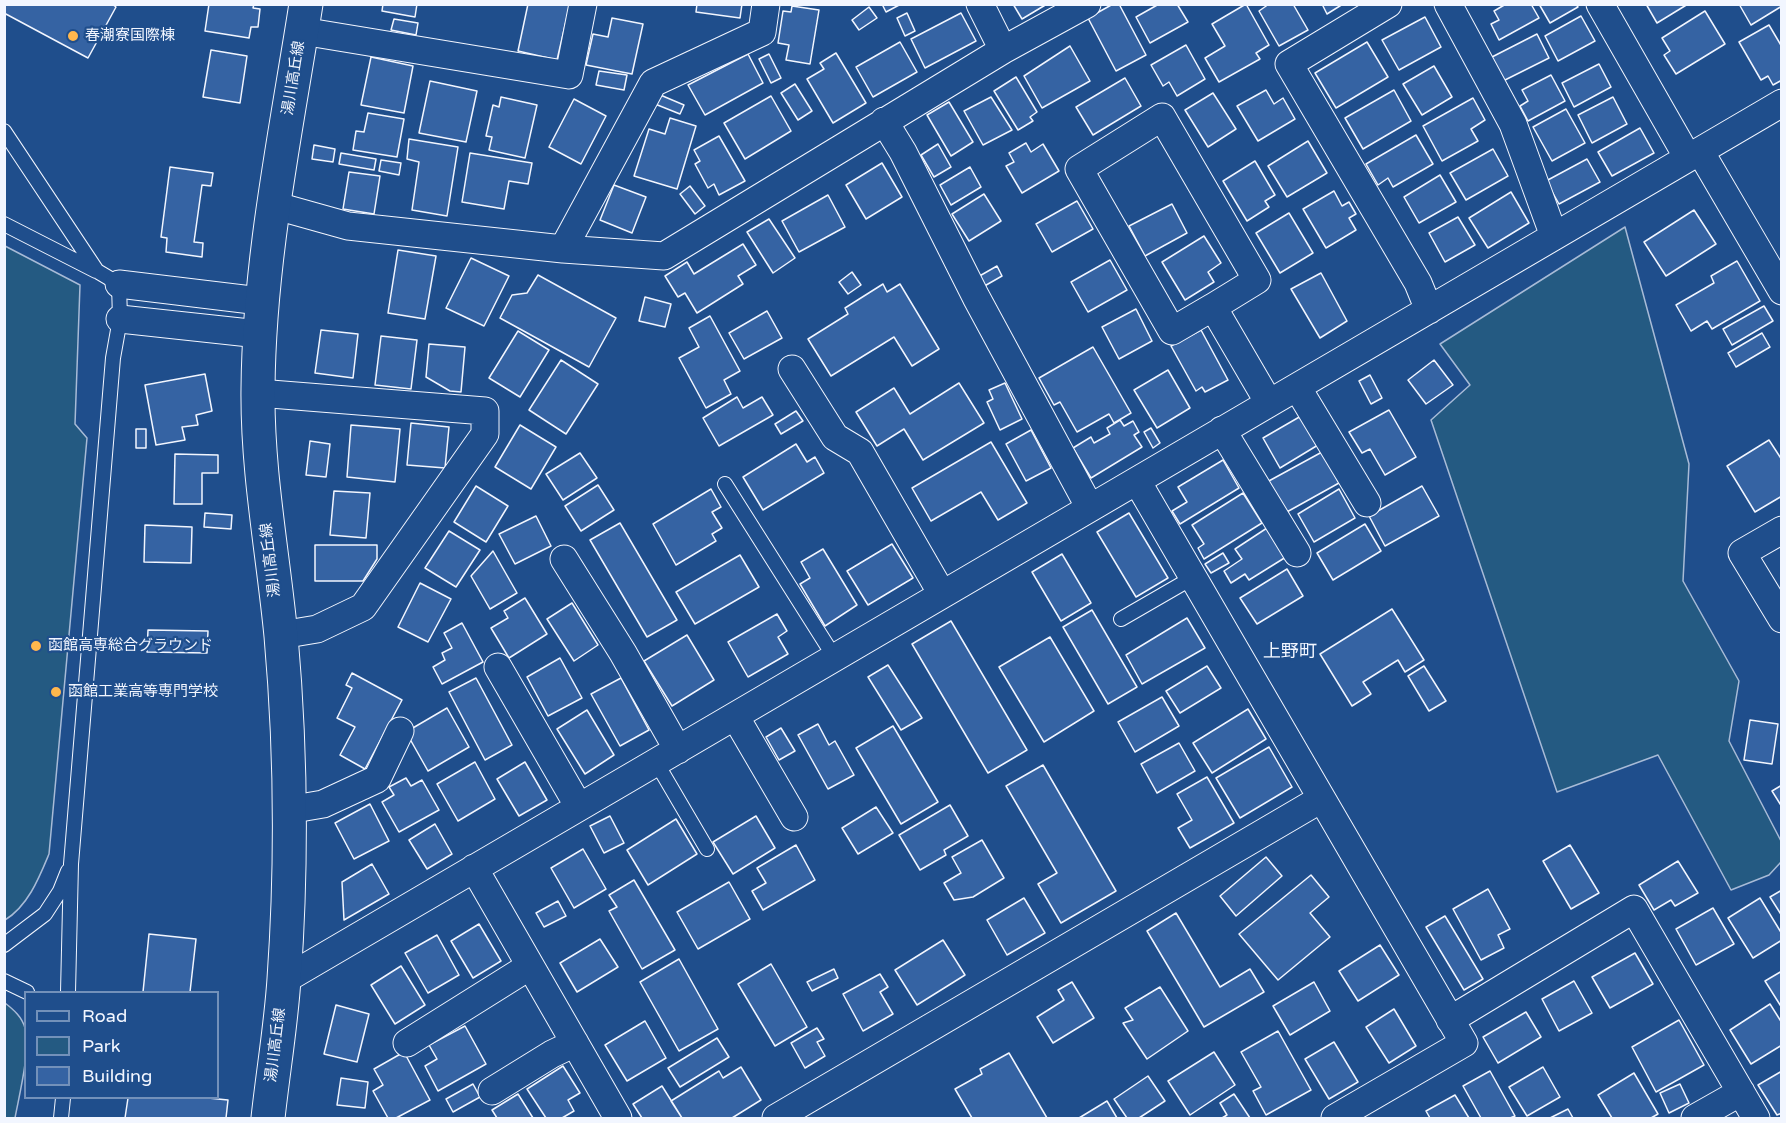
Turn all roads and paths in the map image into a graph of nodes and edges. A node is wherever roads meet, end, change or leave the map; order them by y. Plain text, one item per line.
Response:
1 (583, 4) edge
2 (766, 4) edge
3 (980, 4) edge
4 (1087, 4) edge
5 (1388, 4) edge
6 (1449, 4) edge
7 (1600, 4) edge
8 (304, 17) edge
9 (1003, 50) junction
10 (1782, 103) edge
11 (884, 121) junction
12 (4, 131) edge
13 (1694, 154) junction
14 (273, 205) junction
15 (4, 224) edge
16 (1554, 236) junction
17 (563, 249) junction
18 (108, 278) junction
19 (1782, 291) edge
20 (261, 301) junction
21 (1213, 307) junction
22 (1429, 310) junction
23 (120, 319) junction
24 (259, 334) junction
25 (792, 369) dead end
26 (1297, 387) junction
27 (258, 393) junction
28 (1269, 403) junction
29 (1222, 430) junction
30 (1137, 481) junction
31 (725, 484) dead end
32 (1366, 503) dead end
33 (1090, 508) junction
34 (1782, 530) edge
35 (1297, 553) dead end
36 (564, 559) dead end
37 (1192, 578) junction
38 (942, 594) junction
39 (1121, 619) dead end
40 (1782, 619) edge
41 (280, 635) junction
42 (835, 658) junction
43 (498, 667) dead end
44 (735, 716) junction
45 (400, 731) dead end
46 (667, 756) junction
47 (1321, 800) junction
48 (579, 807) junction
49 (288, 810) junction
50 (794, 817) dead end
51 (707, 849) dead end
52 (71, 864) junction
53 (474, 868) junction
54 (4, 945) edge
55 (530, 966) junction
56 (284, 980) junction
57 (4, 981) edge
58 (24, 991) edge
59 (69, 991) edge
60 (1450, 1020) junction
61 (407, 1043) dead end
62 (575, 1043) junction
63 (492, 1091) dead end
64 (1741, 1092) junction
65 (63, 1099) edge
66 (1342, 1117) edge
67 (61, 1119) edge
68 (268, 1119) edge
69 (618, 1119) edge
70 (776, 1119) edge
71 (1695, 1119) edge
72 (1756, 1119) edge

1 - 8 street
2 - 17 street
3 - 9 street
4 - 9 street
5 - 22 street
6 - 16 street
7 - 13 street
8 - 14 street, 湯川高丘線
9 - 11 street
10 - 13 street
11 - 17 street
11 - 33 street
12 - 18 lane
13 - 16 street
13 - 19 street
14 - 17 street
14 - 20 street, 湯川高丘線
15 - 18 lane
16 - 22 street
18 - 20 street
18 - 23 lane
20 - 24 street, 湯川高丘線
21 - 21 street
21 - 28 street
22 - 26 street
23 - 24 street
23 - 52 lane
24 - 27 street, 湯川高丘線
25 - 38 street
26 - 28 street
26 - 32 street
27 - 41 street, 湯川高丘線
27 - 41 street
28 - 29 street
29 - 30 street
29 - 35 street
30 - 33 street
30 - 37 street
31 - 42 lane
33 - 38 street
34 - 40 street
36 - 46 street
37 - 39 lane
37 - 47 street
38 - 42 street
41 - 49 street, 湯川高丘線
42 - 44 street
43 - 48 street
44 - 46 street
44 - 50 street
45 - 49 street
46 - 48 street
46 - 51 lane
47 - 60 street
47 - 70 street
48 - 53 street
49 - 56 street, 湯川高丘線
52 - 54 lane
52 - 59 lane
53 - 55 street
53 - 56 street
55 - 61 street
55 - 62 street
56 - 68 street, 湯川高丘線
57 - 58 lane
60 - 64 street
60 - 66 street
62 - 63 street
62 - 69 street
64 - 71 street
64 - 72 street
65 - 67 lane

